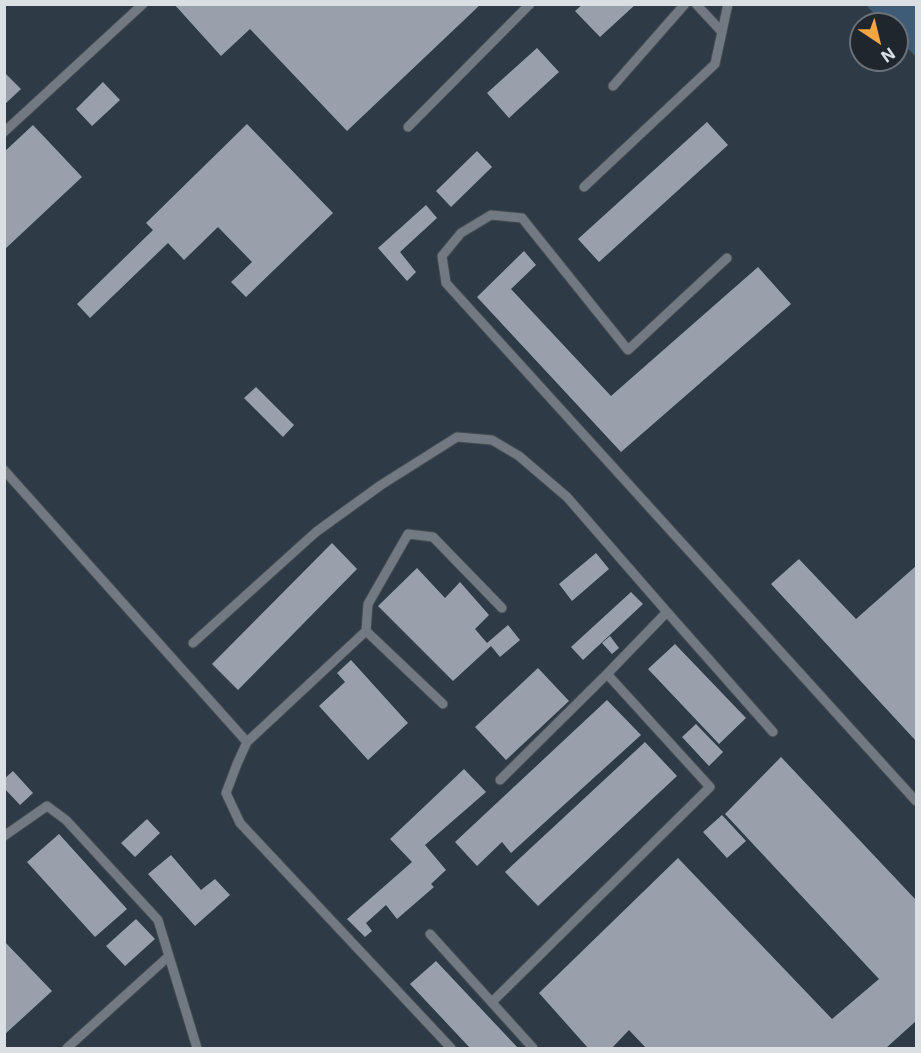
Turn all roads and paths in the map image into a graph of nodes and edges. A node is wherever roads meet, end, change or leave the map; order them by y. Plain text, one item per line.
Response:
1 (143, 4) edge
2 (530, 4) edge
3 (685, 4) edge
4 (696, 4) edge
5 (728, 4) edge
6 (722, 32) junction
7 (613, 86) dead end
8 (408, 127) dead end
9 (4, 132) edge
10 (584, 187) dead end
11 (727, 258) dead end
12 (4, 470) edge
13 (502, 608) dead end
14 (667, 612) junction
15 (366, 631) junction
16 (193, 643) dead end
17 (607, 674) junction
18 (443, 704) dead end
19 (773, 732) dead end
20 (248, 742) junction
21 (500, 780) dead end
22 (916, 801) edge
23 (4, 836) edge
24 (430, 934) dead end
25 (169, 956) junction
26 (492, 1002) junction
27 (67, 1048) edge
28 (197, 1048) edge
29 (452, 1048) edge
30 (533, 1048) edge

1 - 9 lane
2 - 8 lane
3 - 7 lane
4 - 6 lane
5 - 6 lane
6 - 10 lane
11 - 22 lane
12 - 20 lane
13 - 15 lane
14 - 16 lane
14 - 17 lane
14 - 19 lane
15 - 18 lane
15 - 20 lane
17 - 21 lane
17 - 26 lane
20 - 29 lane
23 - 25 lane
24 - 26 lane
25 - 27 lane
25 - 28 lane
26 - 30 lane

